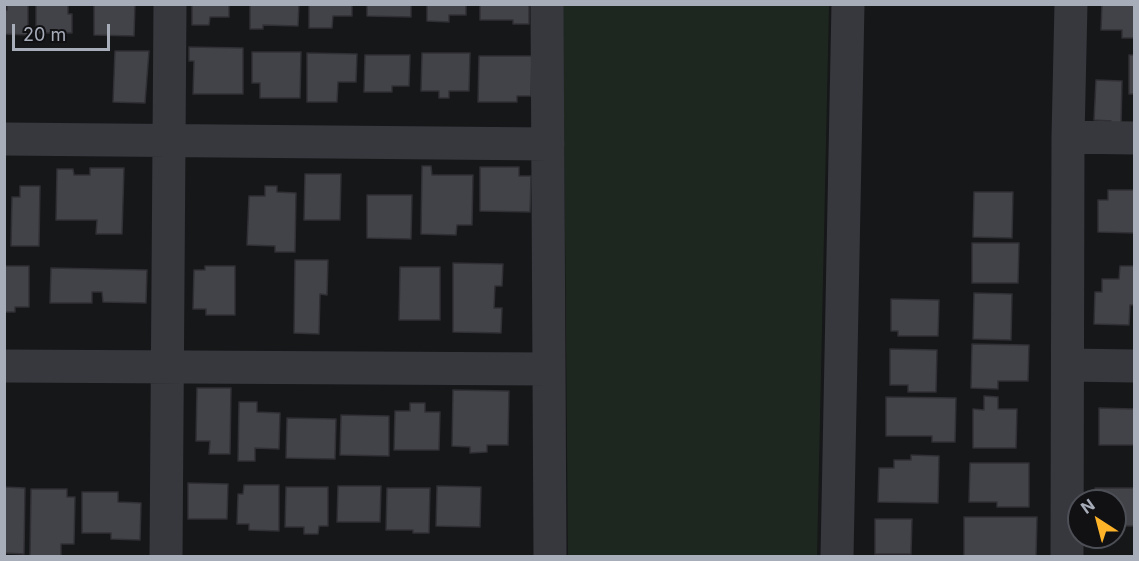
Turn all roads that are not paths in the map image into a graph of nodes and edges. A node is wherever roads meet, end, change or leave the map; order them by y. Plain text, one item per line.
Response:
1 (170, 4) edge
2 (547, 4) edge
3 (848, 4) edge
4 (1071, 4) edge
5 (1068, 137) junction
6 (1134, 138) edge
7 (4, 139) edge
8 (169, 141) junction
9 (548, 144) junction
10 (1069, 365) junction
11 (4, 366) edge
12 (167, 366) junction
13 (1134, 366) edge
14 (548, 369) junction
15 (166, 556) edge
16 (550, 556) edge
17 (837, 556) edge
18 (1067, 556) edge

1 - 8 street
2 - 9 street
3 - 17 street
4 - 5 street
5 - 6 street
5 - 10 street
7 - 8 street
8 - 9 street
8 - 12 street
9 - 14 street
10 - 13 street
10 - 18 street
11 - 12 street
12 - 14 street
12 - 15 street
14 - 16 street

